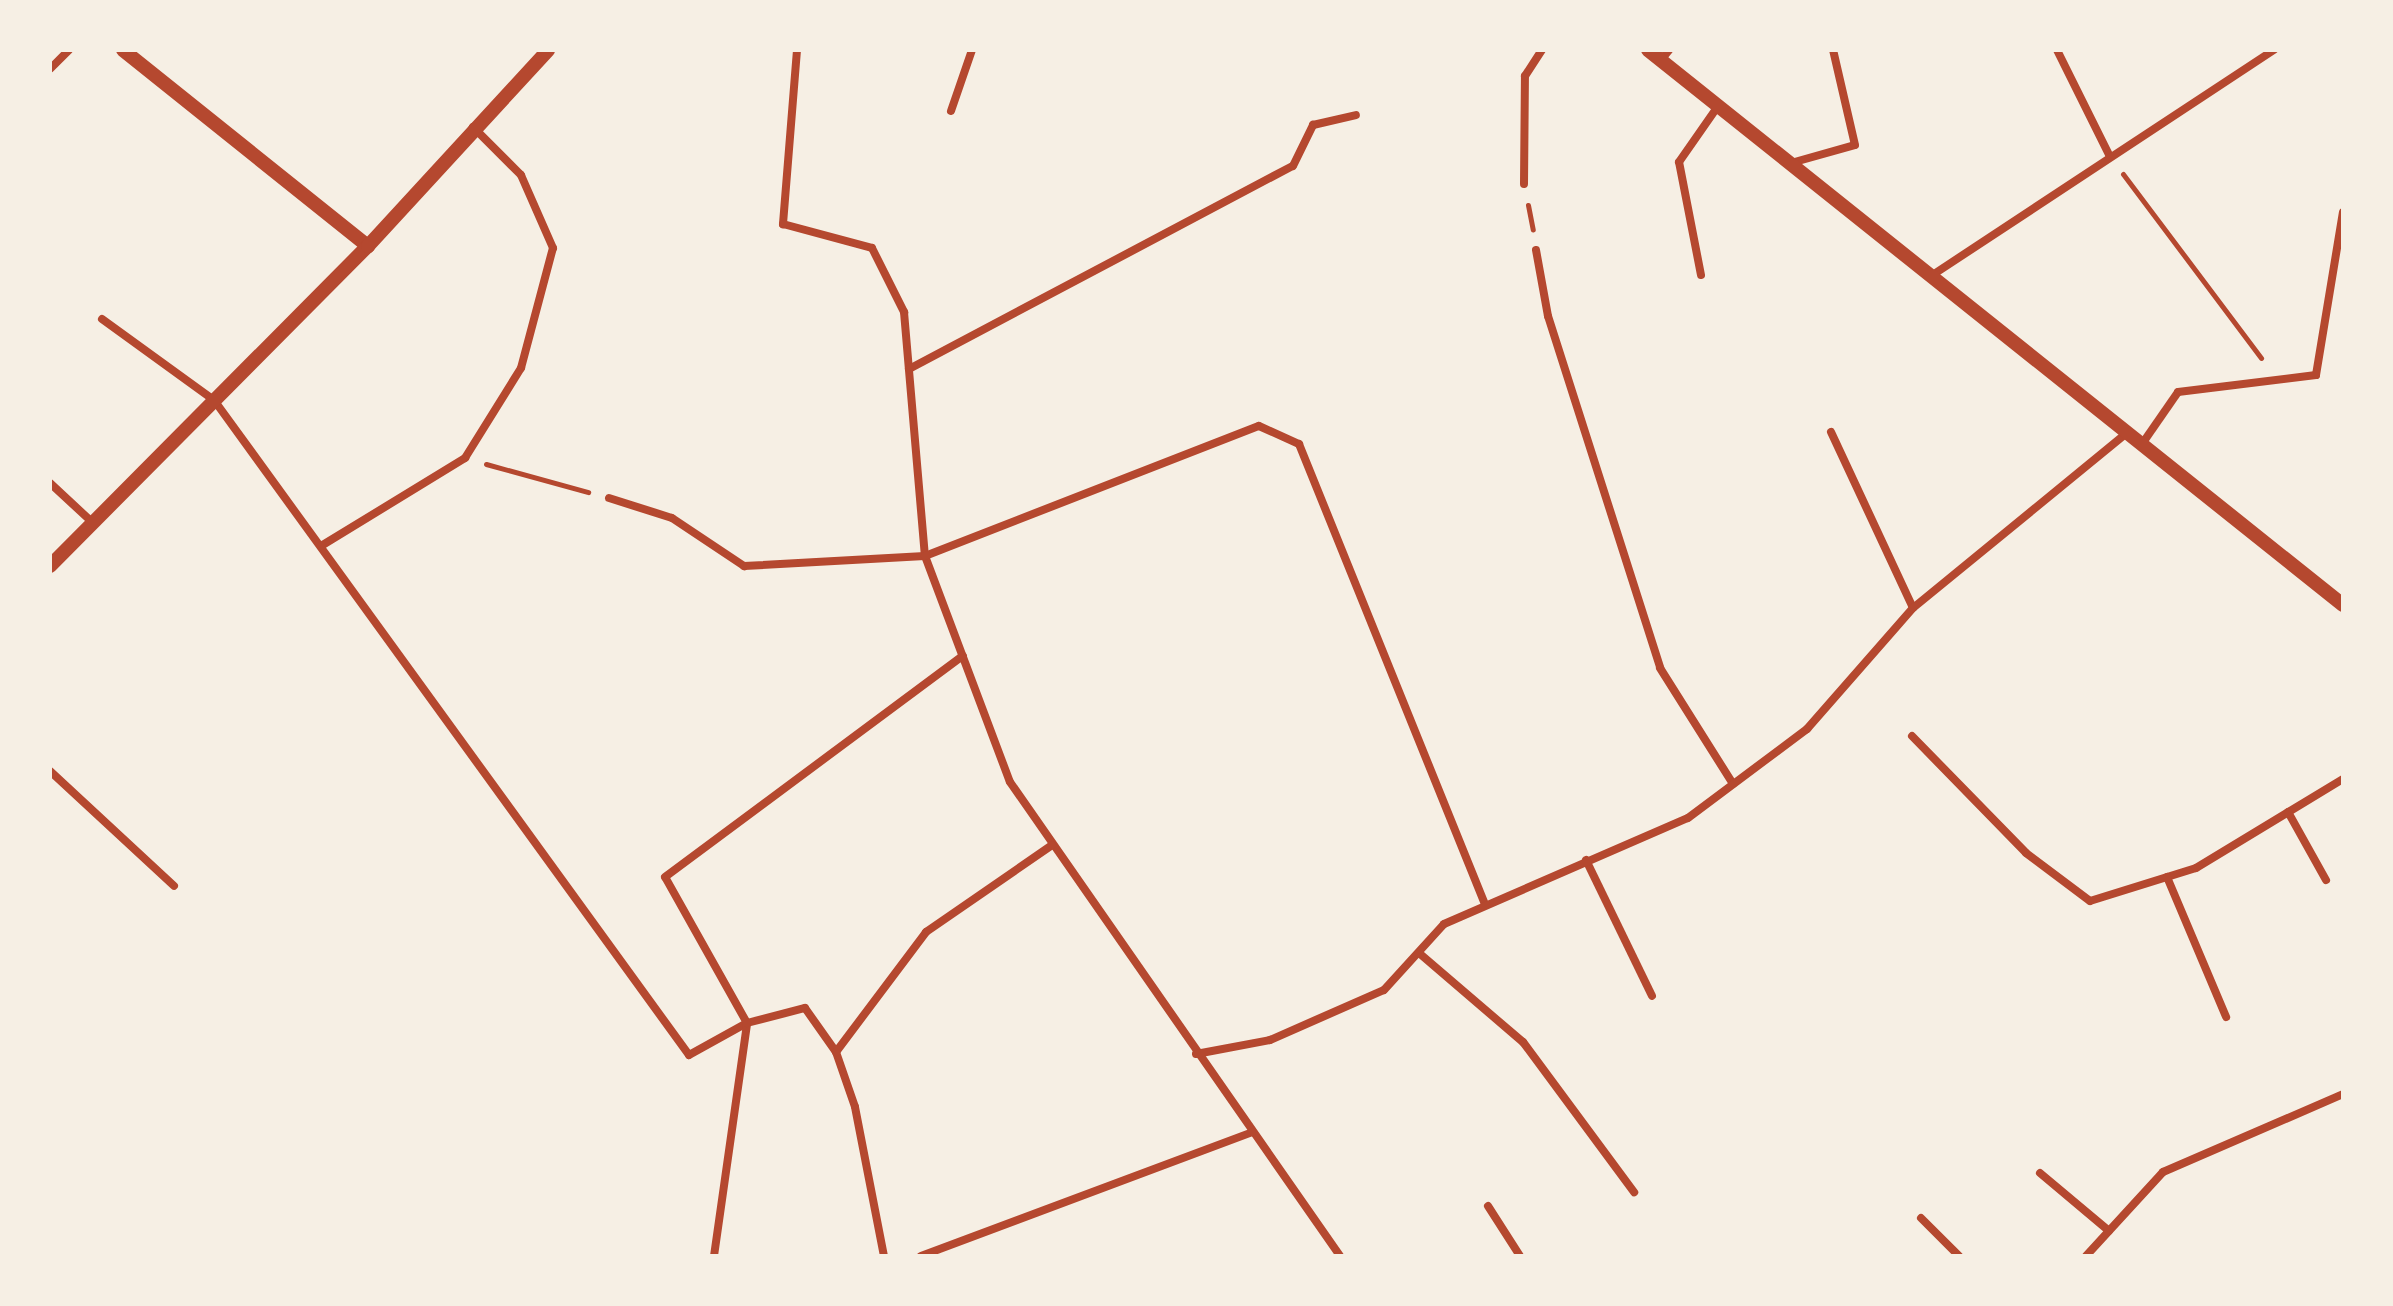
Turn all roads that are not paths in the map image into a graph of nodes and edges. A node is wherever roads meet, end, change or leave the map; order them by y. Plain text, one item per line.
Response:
1 (69, 50) edge
2 (123, 50) edge
3 (548, 50) edge
4 (797, 50) edge
5 (972, 50) edge
6 (1542, 50) edge
7 (1648, 50) edge
8 (1833, 50) edge
9 (2057, 50) edge
10 (2274, 50) edge
11 (1665, 55) edge
12 (50, 69) edge
13 (1718, 106) junction
14 (951, 111) dead end
15 (1356, 115) dead end
16 (472, 127) junction
17 (2110, 157) junction
18 (1790, 163) junction
19 (1524, 184) road end
20 (2343, 212) edge
21 (368, 246) junction
22 (1536, 250) road end
23 (2333, 272) junction
24 (2343, 273) edge
25 (1701, 275) dead end
26 (1931, 276) junction
27 (102, 319) dead end
28 (909, 369) junction
29 (214, 400) junction
30 (1831, 432) dead end
31 (2127, 433) junction
32 (2142, 444) junction
33 (50, 483) edge
34 (609, 498) road end
35 (93, 523) junction
36 (321, 546) junction
37 (925, 556) junction
38 (50, 566) edge
39 (2343, 605) edge
40 (1913, 608) junction
41 (963, 656) junction
42 (1912, 736) dead end
43 (50, 771) edge
44 (2343, 779) edge
45 (1733, 784) junction
46 (2288, 812) junction
47 (1052, 845) junction
48 (1586, 860) junction
49 (2167, 877) junction
50 (2326, 880) dead end
51 (174, 886) dead end
52 (1485, 905) junction
53 (1419, 953) junction
54 (1652, 996) dead end
55 (2226, 1017) dead end
56 (747, 1023) junction
57 (836, 1052) junction
58 (1196, 1054) junction
59 (2343, 1094) edge
60 (1252, 1132) junction
61 (2040, 1173) dead end
62 (1634, 1192) dead end
63 (1488, 1206) dead end
64 (1921, 1218) dead end
65 (2109, 1231) junction
66 (714, 1256) edge
67 (884, 1256) edge
68 (921, 1256) edge
69 (1340, 1256) edge
70 (1520, 1256) edge
71 (1959, 1256) edge
72 (2086, 1256) edge

1 - 12 street
2 - 21 street
3 - 16 street
4 - 28 street
5 - 14 street
6 - 19 street
7 - 11 street
8 - 18 street
9 - 17 street
10 - 17 street
11 - 13 street
13 - 18 street
13 - 25 street
15 - 28 street
16 - 21 street
16 - 36 street
17 - 26 street
18 - 26 street
20 - 23 street
21 - 29 street
22 - 45 street
23 - 24 street
23 - 32 street
26 - 31 street
27 - 29 street
28 - 37 street
29 - 35 street
29 - 36 street
30 - 40 street
31 - 32 street
31 - 40 street
32 - 39 street
33 - 35 street
34 - 37 street
35 - 38 street
36 - 56 street
37 - 41 street
37 - 52 street
40 - 45 street
41 - 47 street
41 - 56 street
42 - 49 street
43 - 51 street
44 - 46 street
45 - 48 street
46 - 49 street
46 - 50 street
47 - 57 street
47 - 58 street
48 - 52 street
48 - 54 street
49 - 55 street
52 - 53 street
53 - 58 street
53 - 62 street
56 - 57 street
56 - 66 street
57 - 67 street
58 - 60 street
59 - 65 street
60 - 68 street
60 - 69 street
61 - 65 street
63 - 70 street
64 - 71 street
65 - 72 street

